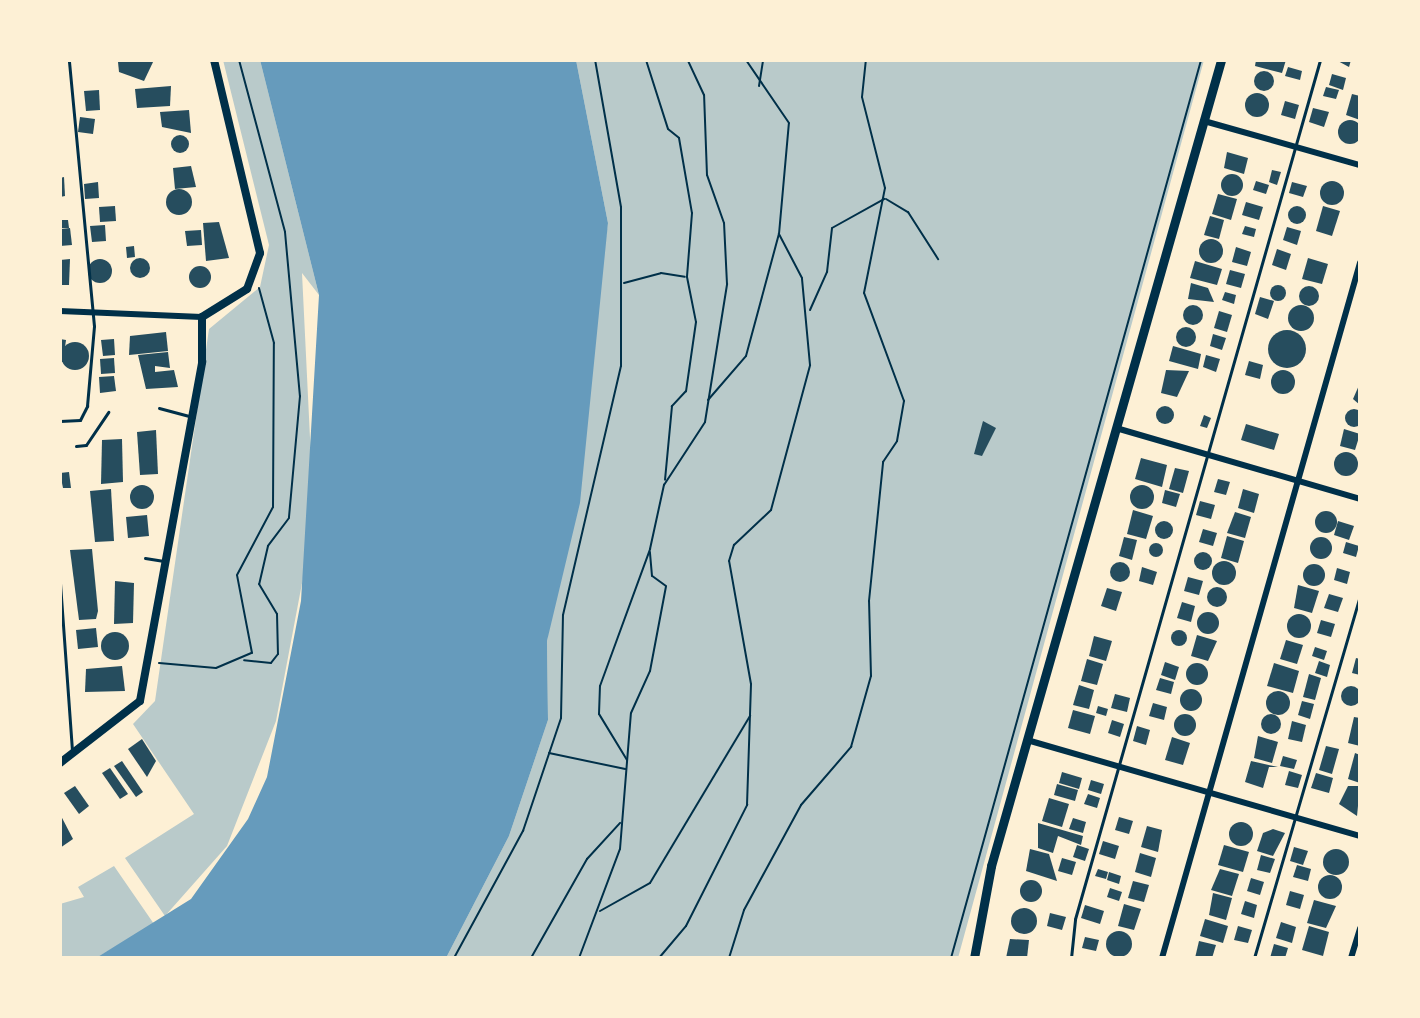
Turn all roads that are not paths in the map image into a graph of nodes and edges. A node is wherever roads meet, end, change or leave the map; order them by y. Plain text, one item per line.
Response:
1 (69, 60) edge
2 (214, 60) edge
3 (1221, 60) edge
4 (1320, 60) edge
5 (1204, 121) junction
6 (1295, 146) junction
7 (1360, 165) edge
8 (1360, 263) edge
9 (60, 311) edge
10 (92, 312) junction
11 (202, 317) junction
12 (159, 408) dead end
13 (108, 412) dead end
14 (192, 417) junction
15 (60, 421) edge
16 (1116, 428) junction
17 (76, 446) dead end
18 (1207, 454) junction
19 (1297, 481) junction
20 (1360, 499) edge
21 (145, 558) dead end
22 (167, 562) junction
23 (60, 583) edge
24 (1360, 595) edge
25 (1027, 740) junction
26 (73, 754) junction
27 (60, 763) edge
28 (1118, 767) junction
29 (1209, 793) junction
30 (1296, 818) junction
31 (1360, 836) edge
32 (1360, 928) edge
33 (974, 958) edge
34 (1071, 958) edge
35 (1162, 958) edge
36 (1254, 958) edge
37 (1351, 958) edge

1 - 10 lane
2 - 11 street
3 - 5 main road
4 - 6 lane
5 - 6 street
5 - 16 main road
6 - 7 street
6 - 18 lane
8 - 19 street
9 - 10 street
10 - 11 street
10 - 15 lane
11 - 14 street
12 - 14 lane
13 - 17 lane
14 - 22 street
16 - 18 street
16 - 25 main road
18 - 19 street
18 - 28 lane
19 - 20 street
19 - 29 street
21 - 22 lane
22 - 26 street
23 - 26 lane
24 - 30 lane
25 - 28 street
25 - 33 main road
26 - 27 street
28 - 29 street
28 - 34 lane
29 - 30 street
29 - 35 street
30 - 31 street
30 - 36 lane
32 - 37 street

